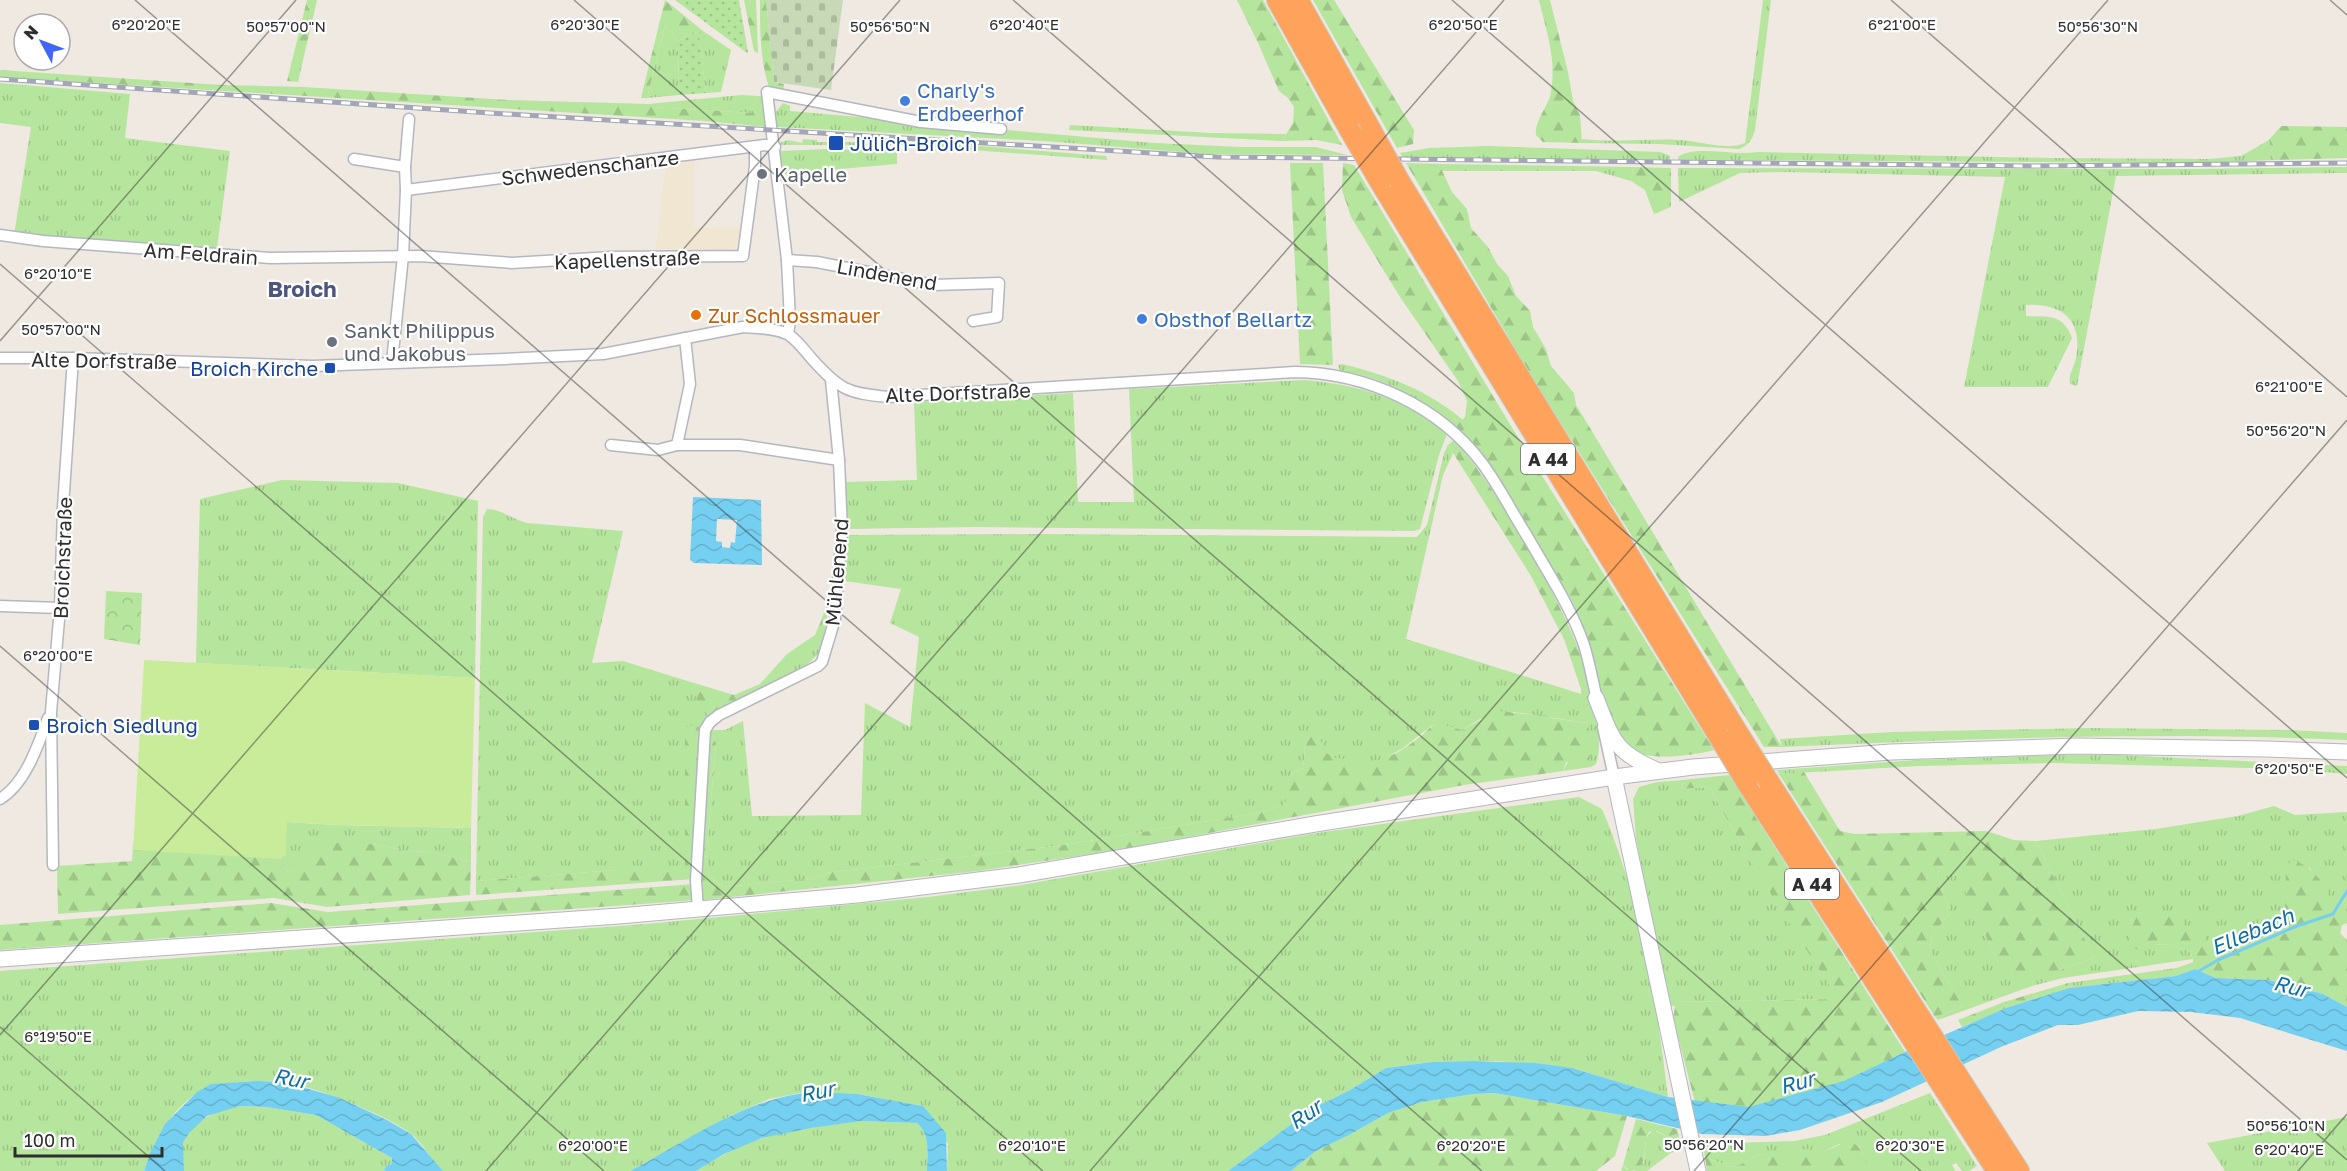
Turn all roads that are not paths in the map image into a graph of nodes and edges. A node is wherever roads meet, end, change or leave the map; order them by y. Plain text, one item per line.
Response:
1 (1277, 0) edge
2 (1298, 0) edge
3 (409, 118) dead end
4 (1001, 129) dead end
5 (755, 147) junction
6 (775, 147) junction
7 (354, 159) dead end
8 (405, 167) junction
9 (406, 190) junction
10 (0, 235) edge
11 (403, 256) junction
12 (787, 260) junction
13 (973, 321) dead end
14 (788, 334) junction
15 (685, 338) junction
16 (0, 358) edge
17 (73, 358) junction
18 (392, 362) junction
19 (831, 380) junction
20 (611, 445) dead end
21 (677, 445) junction
22 (839, 459) junction
23 (0, 606) edge
24 (60, 608) junction
25 (1596, 698) junction
26 (51, 712) junction
27 (2347, 752) edge
28 (1659, 771) junction
29 (1614, 777) junction
30 (0, 799) edge
31 (53, 865) dead end
32 (698, 909) junction
33 (0, 959) edge
34 (1885, 980) junction
35 (1698, 1171) edge
36 (1997, 1171) edge
37 (2019, 1171) edge

1 - 34 highway, A 44, bridge
2 - 34 highway, A 44, bridge
3 - 8 street
4 - 6 street
5 - 6 street, Schwedenschanze
5 - 9 street, Schwedenschanze
5 - 11 street, Kapellenstraße
6 - 12 street
7 - 8 street
8 - 9 street
9 - 11 street
10 - 11 street, Am Feldrain
11 - 18 street
12 - 13 street, Lindenend
12 - 14 street
14 - 15 street, Alte Dorfstraße
14 - 19 street, Alte Dorfstraße
15 - 18 street, Alte Dorfstraße
15 - 21 street
16 - 17 street, Alte Dorfstraße
17 - 18 street, Alte Dorfstraße
17 - 24 street, Broichstraße
19 - 22 street, Mühlenend
19 - 25 street, Alte Dorfstraße
20 - 21 street
21 - 22 street
22 - 32 street, Mühlenend
23 - 24 street
24 - 26 street, Broichstraße
25 - 28 main road
25 - 29 street, Alte Dorfstraße
26 - 30 street
26 - 31 street, Broichstraße
27 - 28 main road
28 - 29 main road
29 - 32 main road
29 - 35 main road
32 - 33 main road
34 - 36 highway, A 44
34 - 37 highway, A 44

